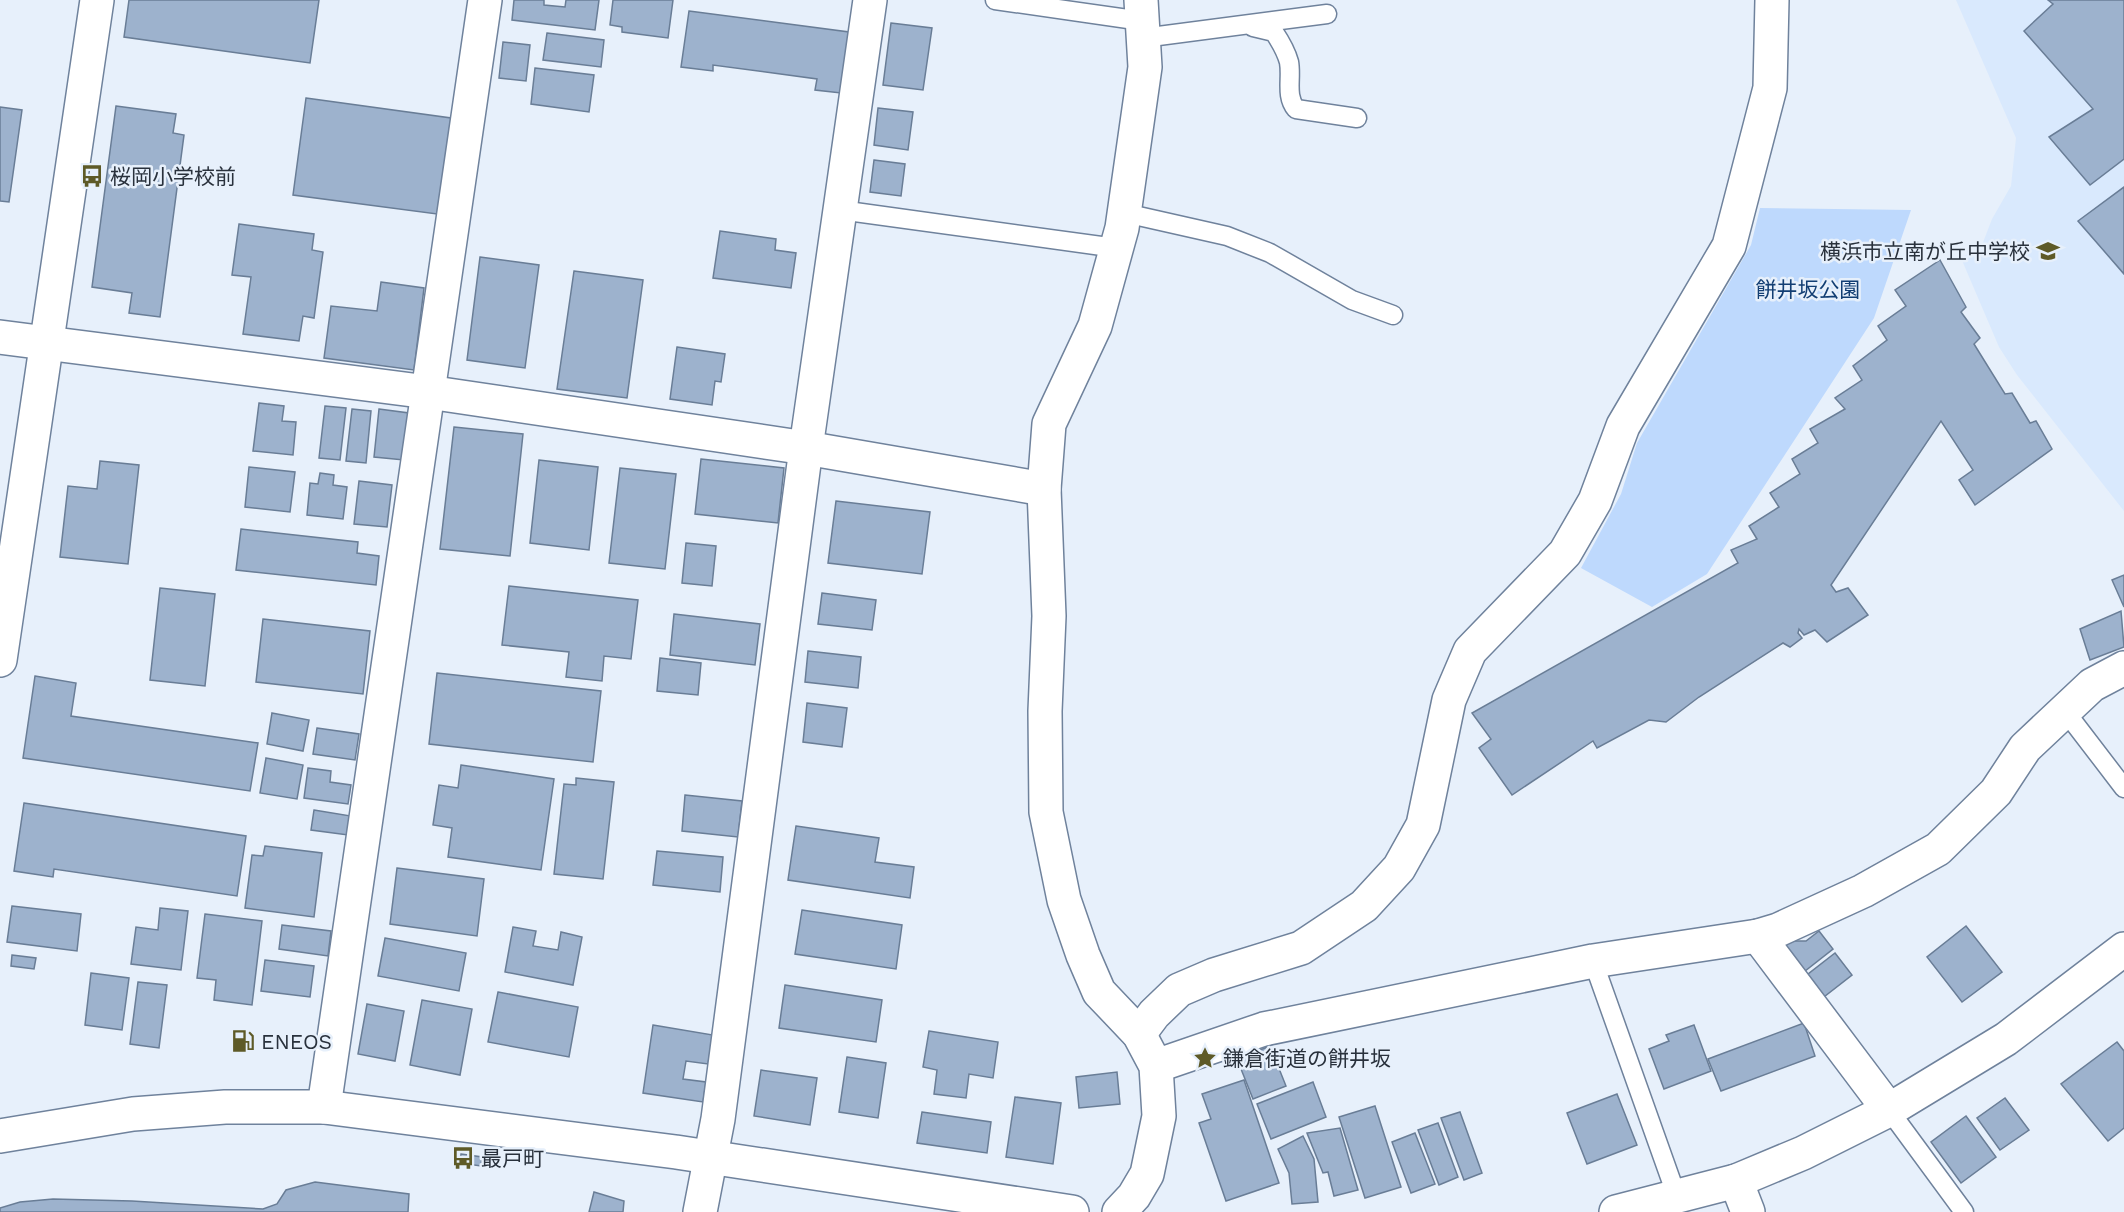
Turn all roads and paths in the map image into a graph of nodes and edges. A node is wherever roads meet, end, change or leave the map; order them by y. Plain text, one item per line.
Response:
1 (98, 0) edge
2 (485, 0) edge
3 (870, 0) edge
4 (995, 0) edge
5 (1772, 0) edge
6 (1327, 14) dead end
7 (1142, 20) edge
8 (1249, 26) junction
9 (1357, 118) dead end
10 (840, 210) junction
11 (1125, 213) junction
12 (1116, 248) junction
13 (1393, 315) dead end
14 (0, 337) edge
15 (47, 343) junction
16 (428, 392) junction
17 (806, 448) junction
18 (1044, 489) junction
19 (0, 660) edge
20 (2124, 668) edge
21 (2065, 711) junction
22 (2124, 788) edge
23 (1758, 936) junction
24 (2124, 949) edge
25 (1593, 961) junction
26 (1139, 1034) junction
27 (1156, 1066) junction
28 (324, 1107) junction
29 (1889, 1110) junction
30 (0, 1136) edge
31 (711, 1157) junction
32 (1736, 1181) junction
33 (1677, 1197) junction
34 (700, 1212) edge
35 (1072, 1212) edge
36 (1119, 1212) edge
37 (1616, 1212) edge
38 (1748, 1212) edge
39 (1964, 1212) edge

1 - 15 street
2 - 16 street
3 - 10 street
4 - 7 lane
5 - 26 street
6 - 8 lane
7 - 8 lane
7 - 11 street
8 - 9 lane
10 - 12 lane
10 - 17 street
11 - 12 street
11 - 13 lane
12 - 18 street
14 - 15 street
15 - 16 street
15 - 19 street
16 - 17 street
16 - 28 street
17 - 18 street
17 - 31 street
18 - 26 street
20 - 21 street
21 - 22 lane
21 - 23 street
23 - 25 street
23 - 29 street
24 - 29 street
25 - 27 street
25 - 33 lane
26 - 27 street
27 - 36 street
28 - 30 street
28 - 31 street
29 - 32 street
29 - 39 lane
31 - 34 street
31 - 35 street
32 - 33 street
32 - 38 street
33 - 37 street

